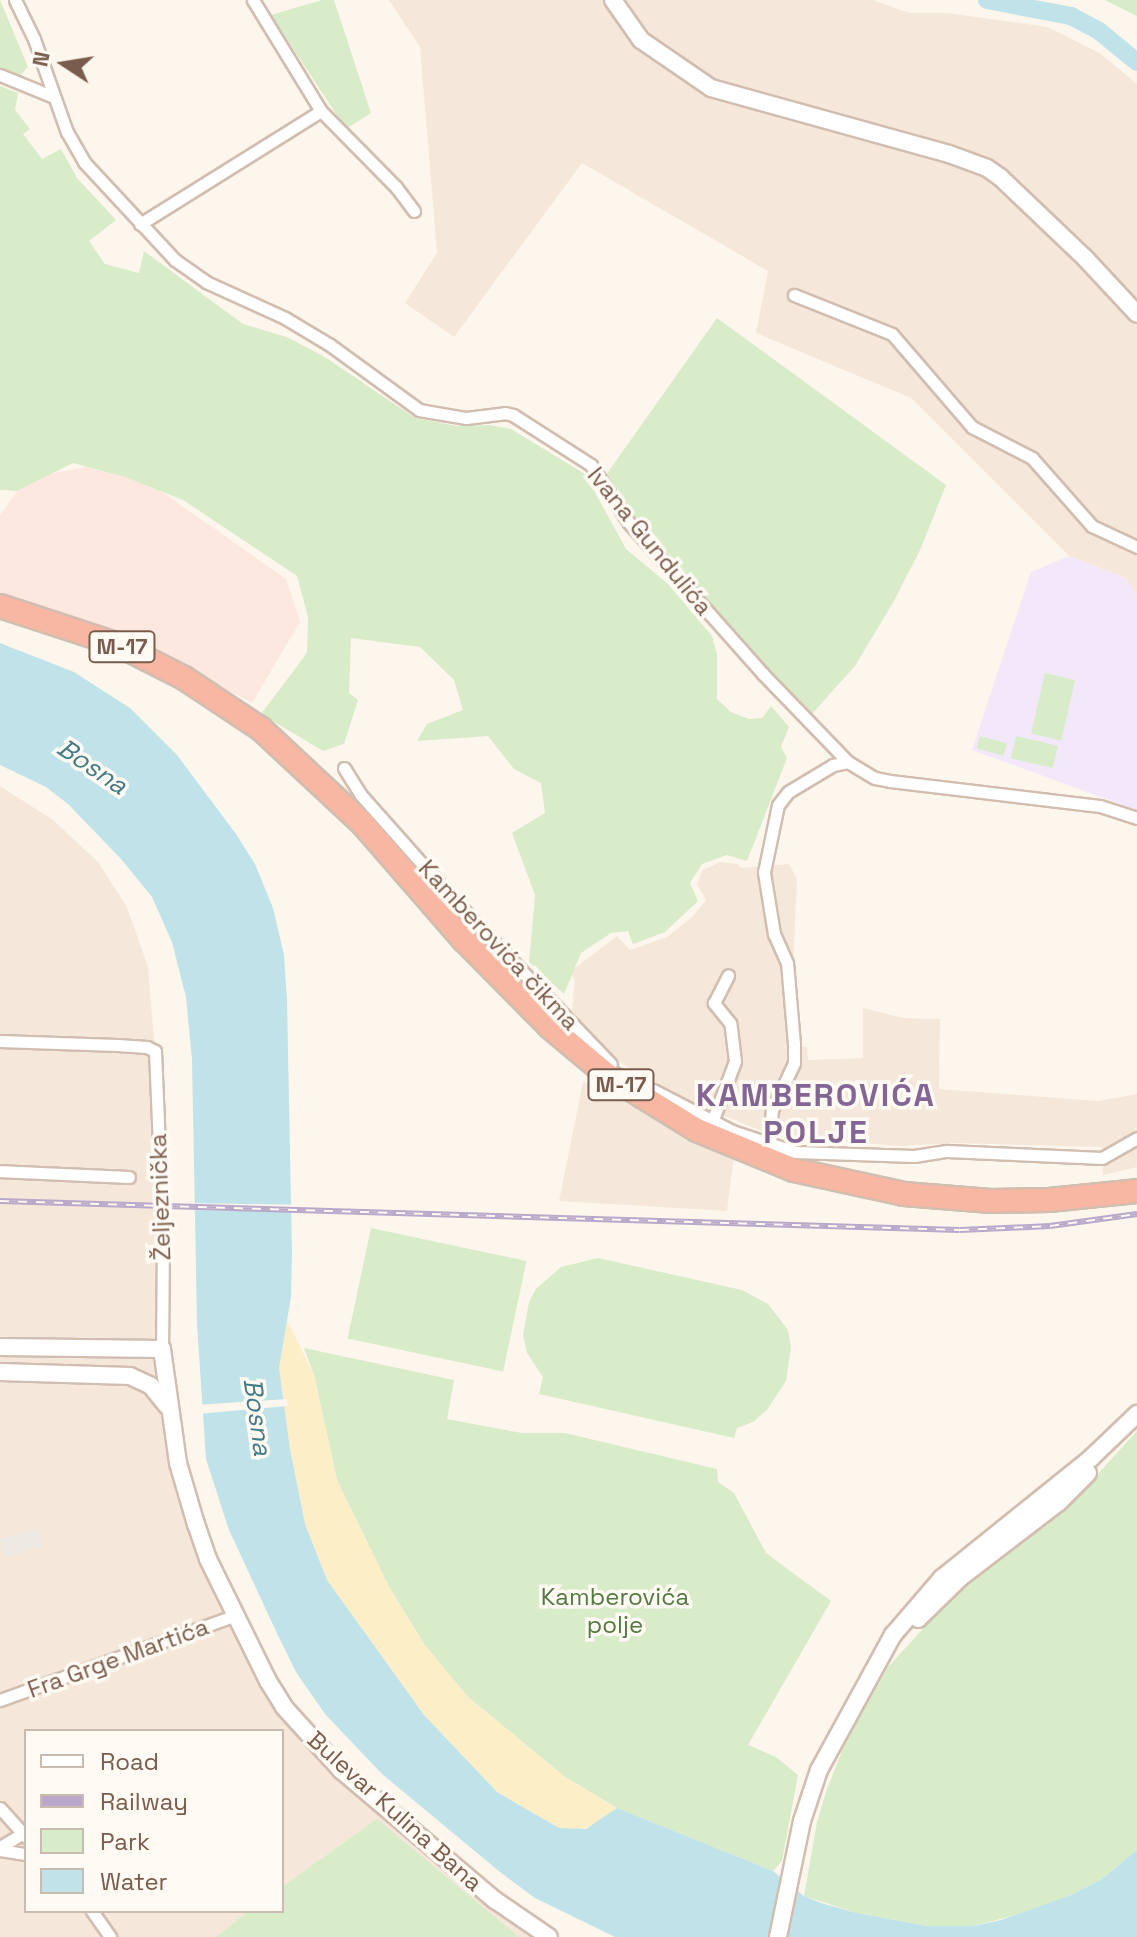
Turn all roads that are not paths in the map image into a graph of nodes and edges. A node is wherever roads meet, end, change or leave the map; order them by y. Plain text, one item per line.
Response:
1 (15, 0) edge
2 (253, 0) edge
3 (613, 0) edge
4 (0, 75) edge
5 (54, 97) junction
6 (321, 111) junction
7 (414, 211) dead end
8 (140, 224) junction
9 (794, 295) dead end
10 (1137, 314) edge
11 (1137, 547) edge
12 (0, 606) edge
13 (848, 762) junction
14 (344, 768) dead end
15 (1137, 818) edge
16 (728, 975) dead end
17 (0, 1041) edge
18 (712, 1122) junction
19 (1137, 1138) edge
20 (770, 1143) junction
21 (0, 1171) edge
22 (129, 1177) dead end
23 (1137, 1191) edge
24 (0, 1347) edge
25 (162, 1355) junction
26 (0, 1372) edge
27 (130, 1376) junction
28 (169, 1408) junction
29 (1137, 1414) edge
30 (236, 1615) junction
31 (0, 1700) edge
32 (0, 1808) edge
33 (24, 1835) edge
34 (0, 1848) edge
35 (24, 1854) edge
36 (93, 1913) edge
37 (110, 1937) edge
38 (549, 1937) edge
39 (778, 1937) edge

1 - 5 street, Ivana Gundulića
2 - 6 street
3 - 10 street
4 - 5 street
5 - 8 street, Ivana Gundulića
6 - 7 street
6 - 8 street
8 - 13 street, Ivana Gundulića
9 - 11 street
12 - 23 highway, M-17
13 - 15 street, Ivana Gundulića
13 - 20 street
14 - 18 street, Kamberovića čikma
16 - 18 street
17 - 25 street, Željeznička
18 - 20 street, Kamberovića čikma
19 - 20 street, Kamberovića čikma
21 - 22 street
24 - 25 street
25 - 27 street
25 - 28 street, Bulevar Kulina Bana
26 - 27 street
27 - 28 street
28 - 30 street, Bulevar Kulina Bana
29 - 39 street
30 - 31 street, Fra Grge Martića
30 - 38 street, Bulevar Kulina Bana
32 - 33 street
33 - 34 street
34 - 35 street
36 - 37 street

